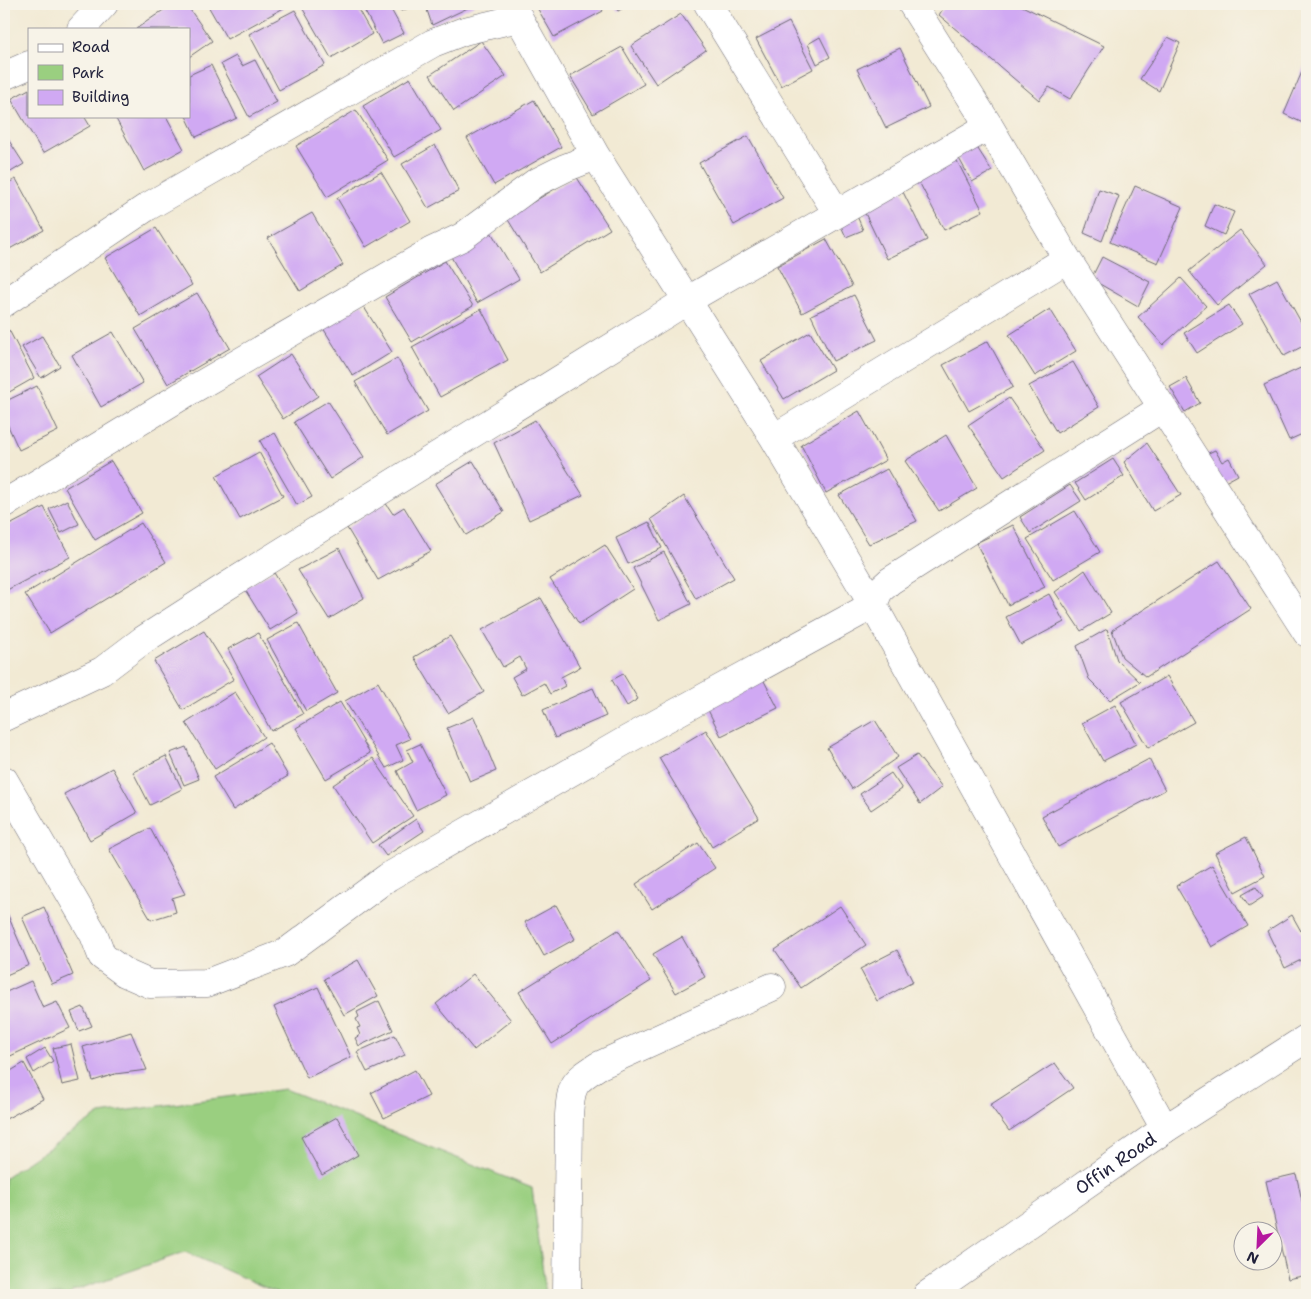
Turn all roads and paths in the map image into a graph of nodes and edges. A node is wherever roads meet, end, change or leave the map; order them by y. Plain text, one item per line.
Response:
1 (104, 4) edge
2 (708, 4) edge
3 (912, 4) edge
4 (515, 11) edge
5 (82, 28) edge
6 (28, 65) edge
7 (4, 76) edge
8 (989, 126) junction
9 (596, 156) junction
10 (838, 213) junction
11 (1067, 259) junction
12 (688, 300) junction
13 (4, 303) edge
14 (1162, 408) junction
15 (774, 438) junction
16 (4, 504) edge
17 (873, 605) junction
18 (1307, 633) edge
19 (4, 717) edge
20 (4, 780) edge
21 (772, 987) dead end
22 (1307, 1038) edge
23 (1166, 1129) junction
24 (934, 1293) edge
25 (567, 1295) edge

1 - 5 street
2 - 10 street
3 - 8 street
4 - 9 street
4 - 13 street
6 - 7 street
8 - 10 street
8 - 11 street
9 - 12 street
9 - 16 street
10 - 12 street
11 - 14 street
11 - 15 street
12 - 15 street
12 - 19 street
14 - 17 street
14 - 18 street
15 - 17 street
17 - 20 street
17 - 23 street
21 - 25 street
22 - 23 street, Offin Road
23 - 24 street, Offin Road

